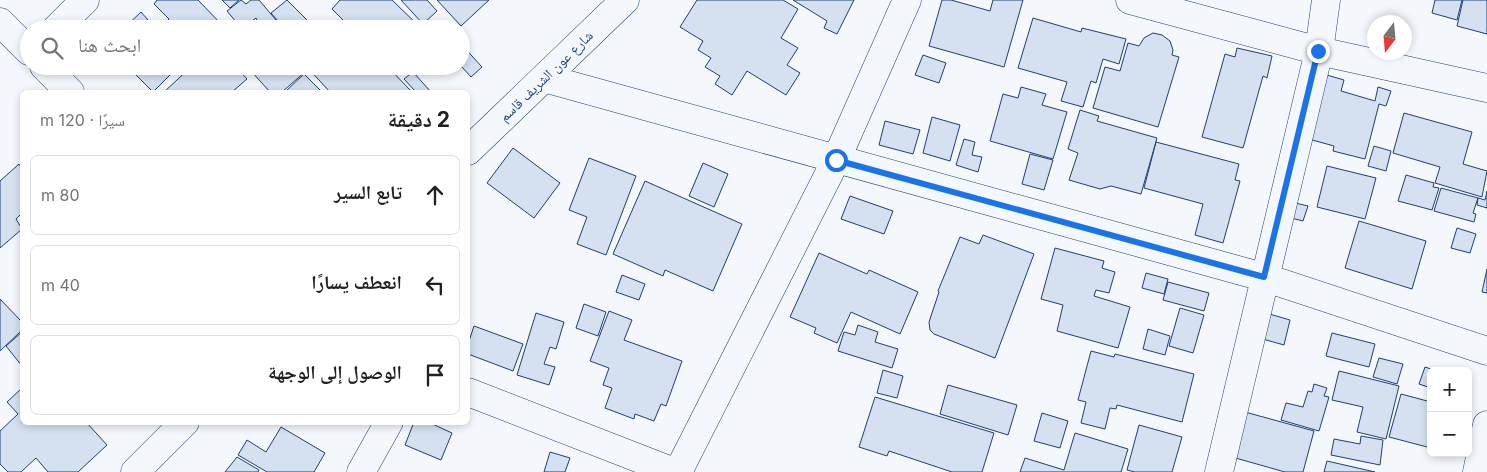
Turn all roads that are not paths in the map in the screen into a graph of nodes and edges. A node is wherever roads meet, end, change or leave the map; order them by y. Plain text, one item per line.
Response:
1 (85, 0) edge
2 (624, 0) edge
3 (907, 0) edge
4 (1130, 0) edge
5 (1326, 0) edge
6 (65, 20) edge
7 (0, 22) edge
8 (20, 42) edge
9 (1318, 51) junction
10 (53, 75) edge
11 (544, 78) junction
12 (1487, 88) edge
13 (68, 90) edge
14 (470, 149) edge
15 (836, 160) junction
16 (1264, 277) junction
17 (1487, 351) edge
18 (470, 393) edge
19 (182, 425) edge
20 (387, 425) edge
21 (1487, 425) edge
22 (135, 472) edge
23 (361, 472) edge
24 (674, 472) edge
25 (678, 472) edge
26 (1219, 472) edge
27 (1477, 472) edge

1 - 6 street
2 - 11 street, شارع عون الشريف قاسم
3 - 15 street
4 - 9 street
5 - 9 street
7 - 8 street
9 - 12 street
9 - 16 street
10 - 13 street
11 - 14 street, شارع عون الشريف قاسم
11 - 15 street
15 - 16 street
15 - 25 street
16 - 17 street
16 - 26 street
18 - 24 street
19 - 22 street
20 - 23 street
21 - 27 street

